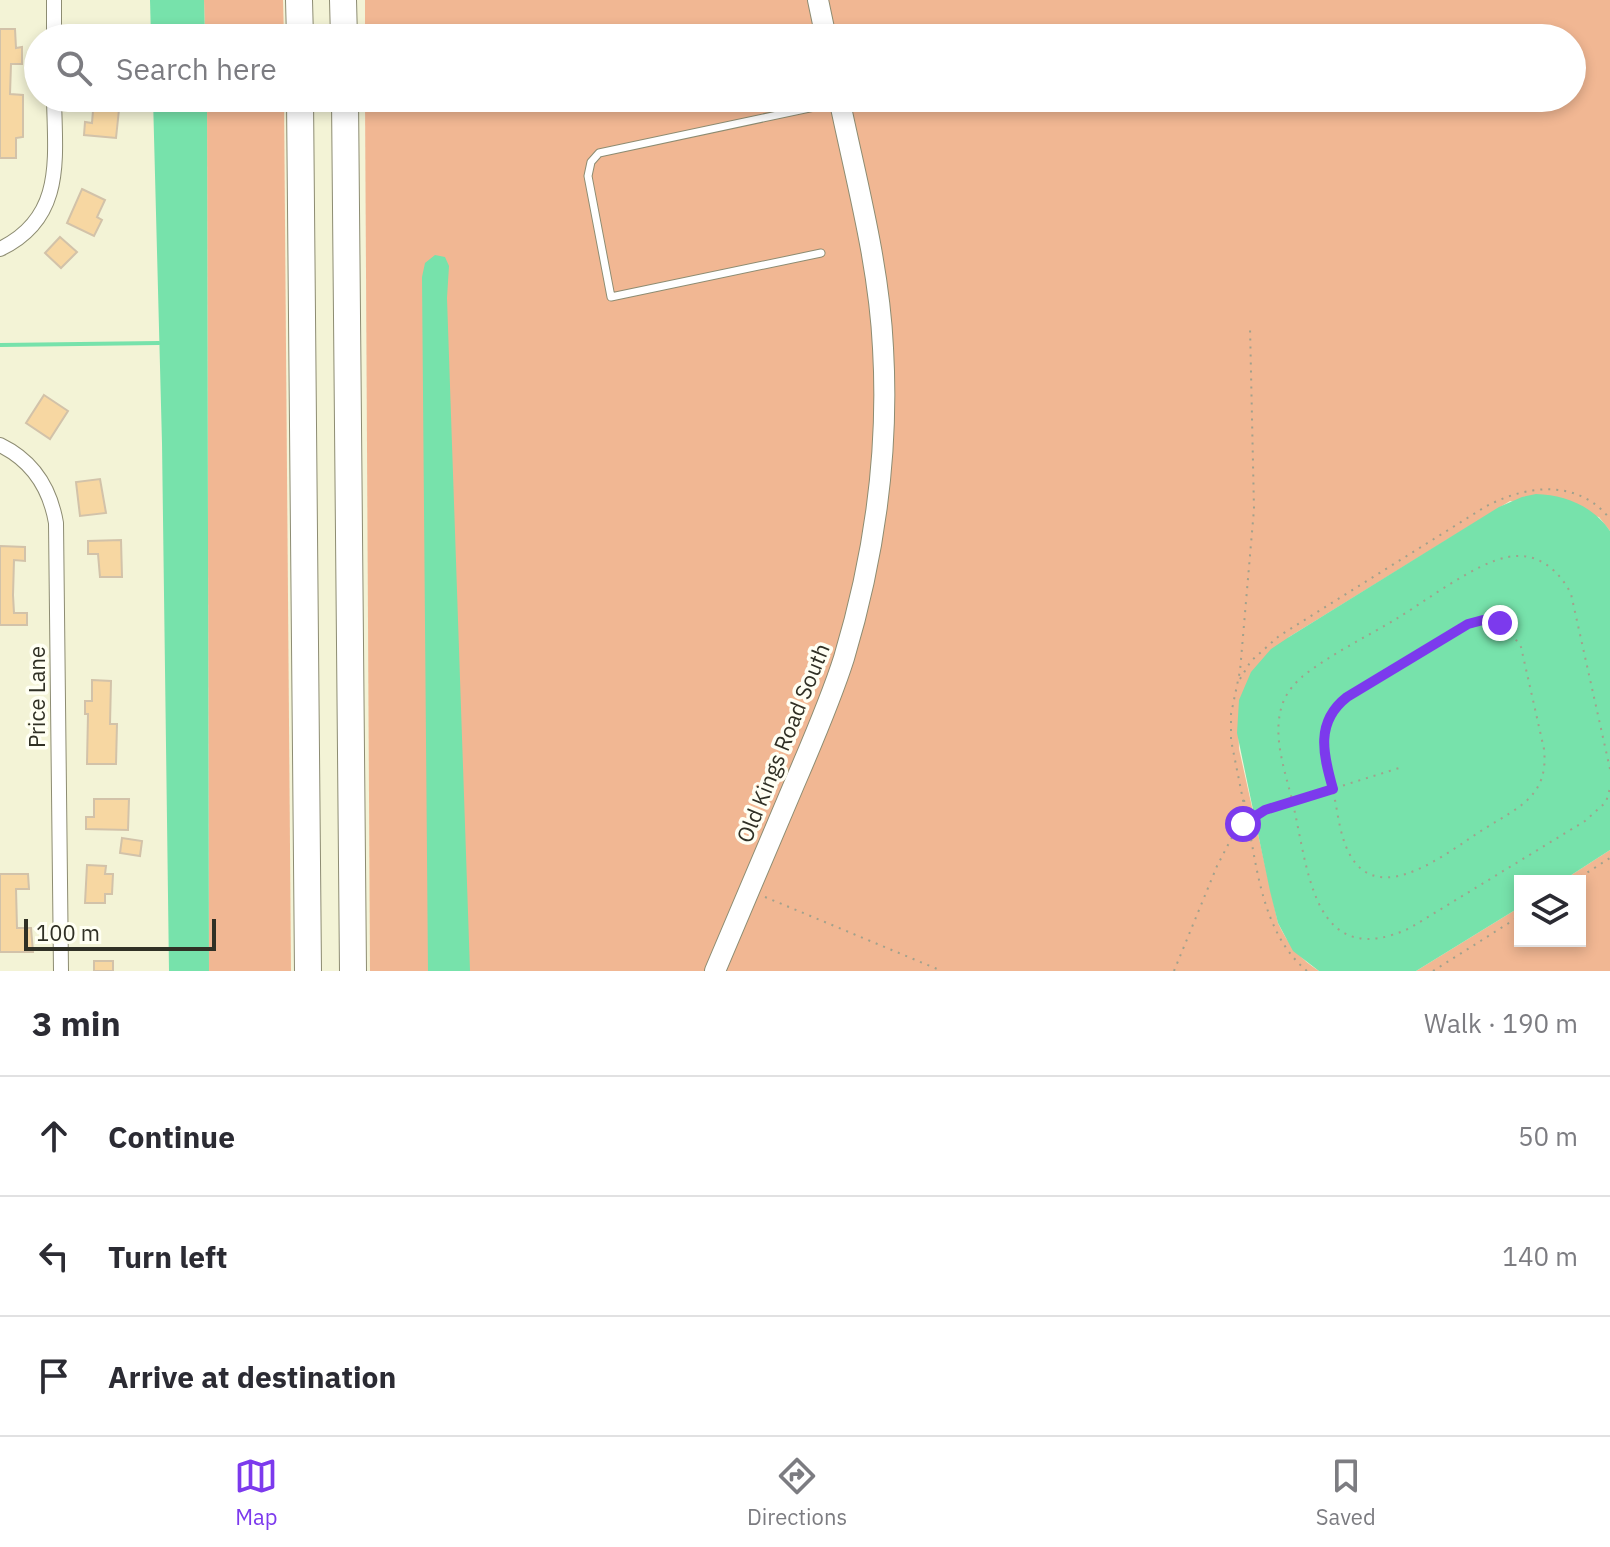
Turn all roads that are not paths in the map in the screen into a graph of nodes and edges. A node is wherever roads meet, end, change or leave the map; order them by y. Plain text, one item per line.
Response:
1 (54, 0) edge
2 (299, 0) edge
3 (343, 0) edge
4 (818, 0) edge
5 (54, 24) edge
6 (300, 24) edge
7 (344, 24) edge
8 (823, 24) edge
9 (54, 112) edge
10 (300, 112) edge
11 (345, 112) edge
12 (785, 112) edge
13 (842, 112) edge
14 (0, 249) edge
15 (821, 253) dead end
16 (0, 445) edge
17 (61, 971) edge
18 (308, 971) edge
19 (353, 971) edge
20 (715, 971) edge

1 - 5 street
2 - 6 highway
3 - 7 highway
4 - 8 street
9 - 14 street
10 - 18 highway
11 - 19 highway
12 - 15 lane
13 - 20 street, Old Kings Road South
16 - 17 street, Price Lane

